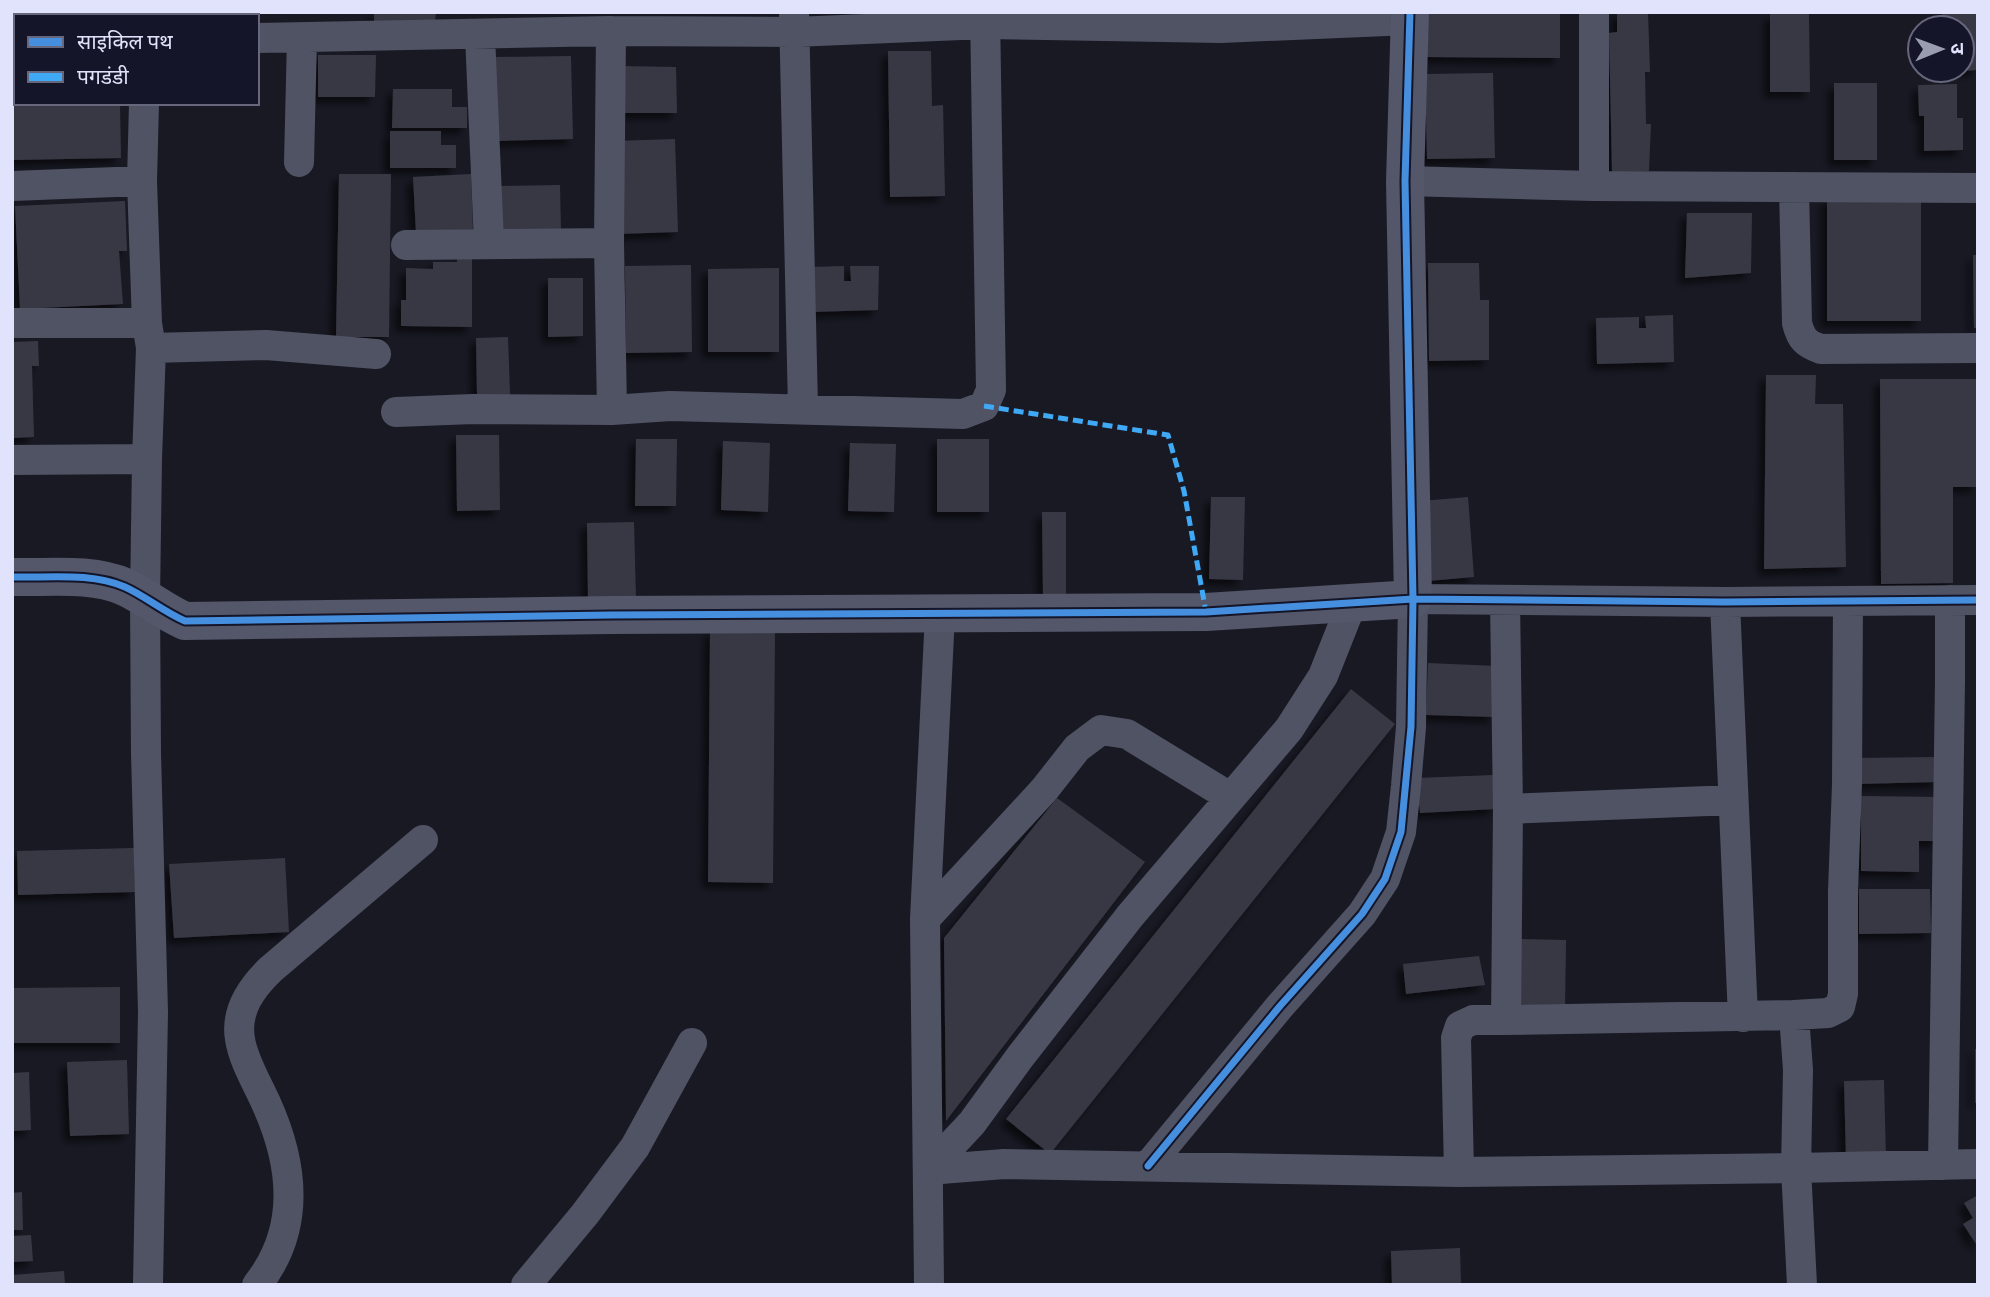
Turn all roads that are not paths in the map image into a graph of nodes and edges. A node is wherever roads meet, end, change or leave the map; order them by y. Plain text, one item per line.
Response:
1 (1594, 12) edge
2 (1410, 16) edge
3 (985, 18) edge
4 (1221, 20) edge
5 (570, 22) edge
6 (794, 22) edge
7 (365, 25) edge
8 (611, 31) junction
9 (480, 35) junction
10 (259, 38) edge
11 (302, 38) junction
12 (144, 105) edge
13 (299, 162) dead end
14 (142, 181) junction
15 (1405, 181) junction
16 (12, 186) edge
17 (1594, 187) junction
18 (1794, 187) junction
19 (1978, 188) edge
20 (489, 243) junction
21 (609, 243) junction
22 (406, 245) dead end
23 (12, 323) edge
24 (149, 335) junction
25 (1978, 348) edge
26 (376, 354) dead end
27 (803, 408) junction
28 (612, 410) junction
29 (396, 412) dead end
30 (147, 459) junction
31 (12, 460) edge
32 (12, 577) edge
33 (1413, 599) junction
34 (145, 600) junction
35 (1505, 600) junction
36 (1964, 600) edge
37 (1848, 601) junction
38 (1725, 602) junction
39 (1352, 603) junction
40 (940, 614) junction
41 (1230, 797) junction
42 (1733, 800) junction
43 (1508, 809) junction
44 (423, 840) dead end
45 (925, 919) junction
46 (1794, 1016) junction
47 (1742, 1017) junction
48 (1506, 1020) junction
49 (692, 1043) dead end
50 (1978, 1164) edge
51 (1943, 1165) junction
52 (1148, 1166) junction
53 (1796, 1168) junction
54 (928, 1170) junction
55 (1459, 1172) junction
56 (148, 1285) edge
57 (257, 1285) edge
58 (526, 1285) edge
59 (929, 1285) edge
60 (1802, 1285) edge

1 - 17 street
2 - 4 street
2 - 15 street
3 - 4 street
3 - 6 street
3 - 27 street
5 - 8 street
5 - 9 street
6 - 8 street
6 - 27 street
7 - 9 street
7 - 11 street
8 - 21 street
9 - 20 street
10 - 11 street
11 - 13 street
12 - 14 street
14 - 16 street
14 - 24 street
15 - 17 street
15 - 33 street
17 - 18 street
18 - 19 street
18 - 25 street
20 - 21 street
20 - 22 street
21 - 28 street
23 - 24 street
24 - 26 street
24 - 30 street
27 - 28 street
28 - 29 street
30 - 31 street
30 - 34 street
32 - 34 street
33 - 35 street
33 - 39 street
33 - 52 street
34 - 40 street
34 - 56 street
35 - 38 street
35 - 43 street
36 - 37 street
36 - 51 street
37 - 38 street
37 - 46 street
38 - 42 street
39 - 40 street
39 - 41 street
40 - 45 street
41 - 45 street
41 - 54 street
42 - 43 street
42 - 47 street
43 - 48 street
44 - 57 street
45 - 54 street
46 - 47 street
46 - 53 street
47 - 48 street
48 - 55 street
49 - 58 street
50 - 51 street
51 - 53 street
52 - 54 street
52 - 55 street
53 - 55 street
53 - 60 street
54 - 59 street

